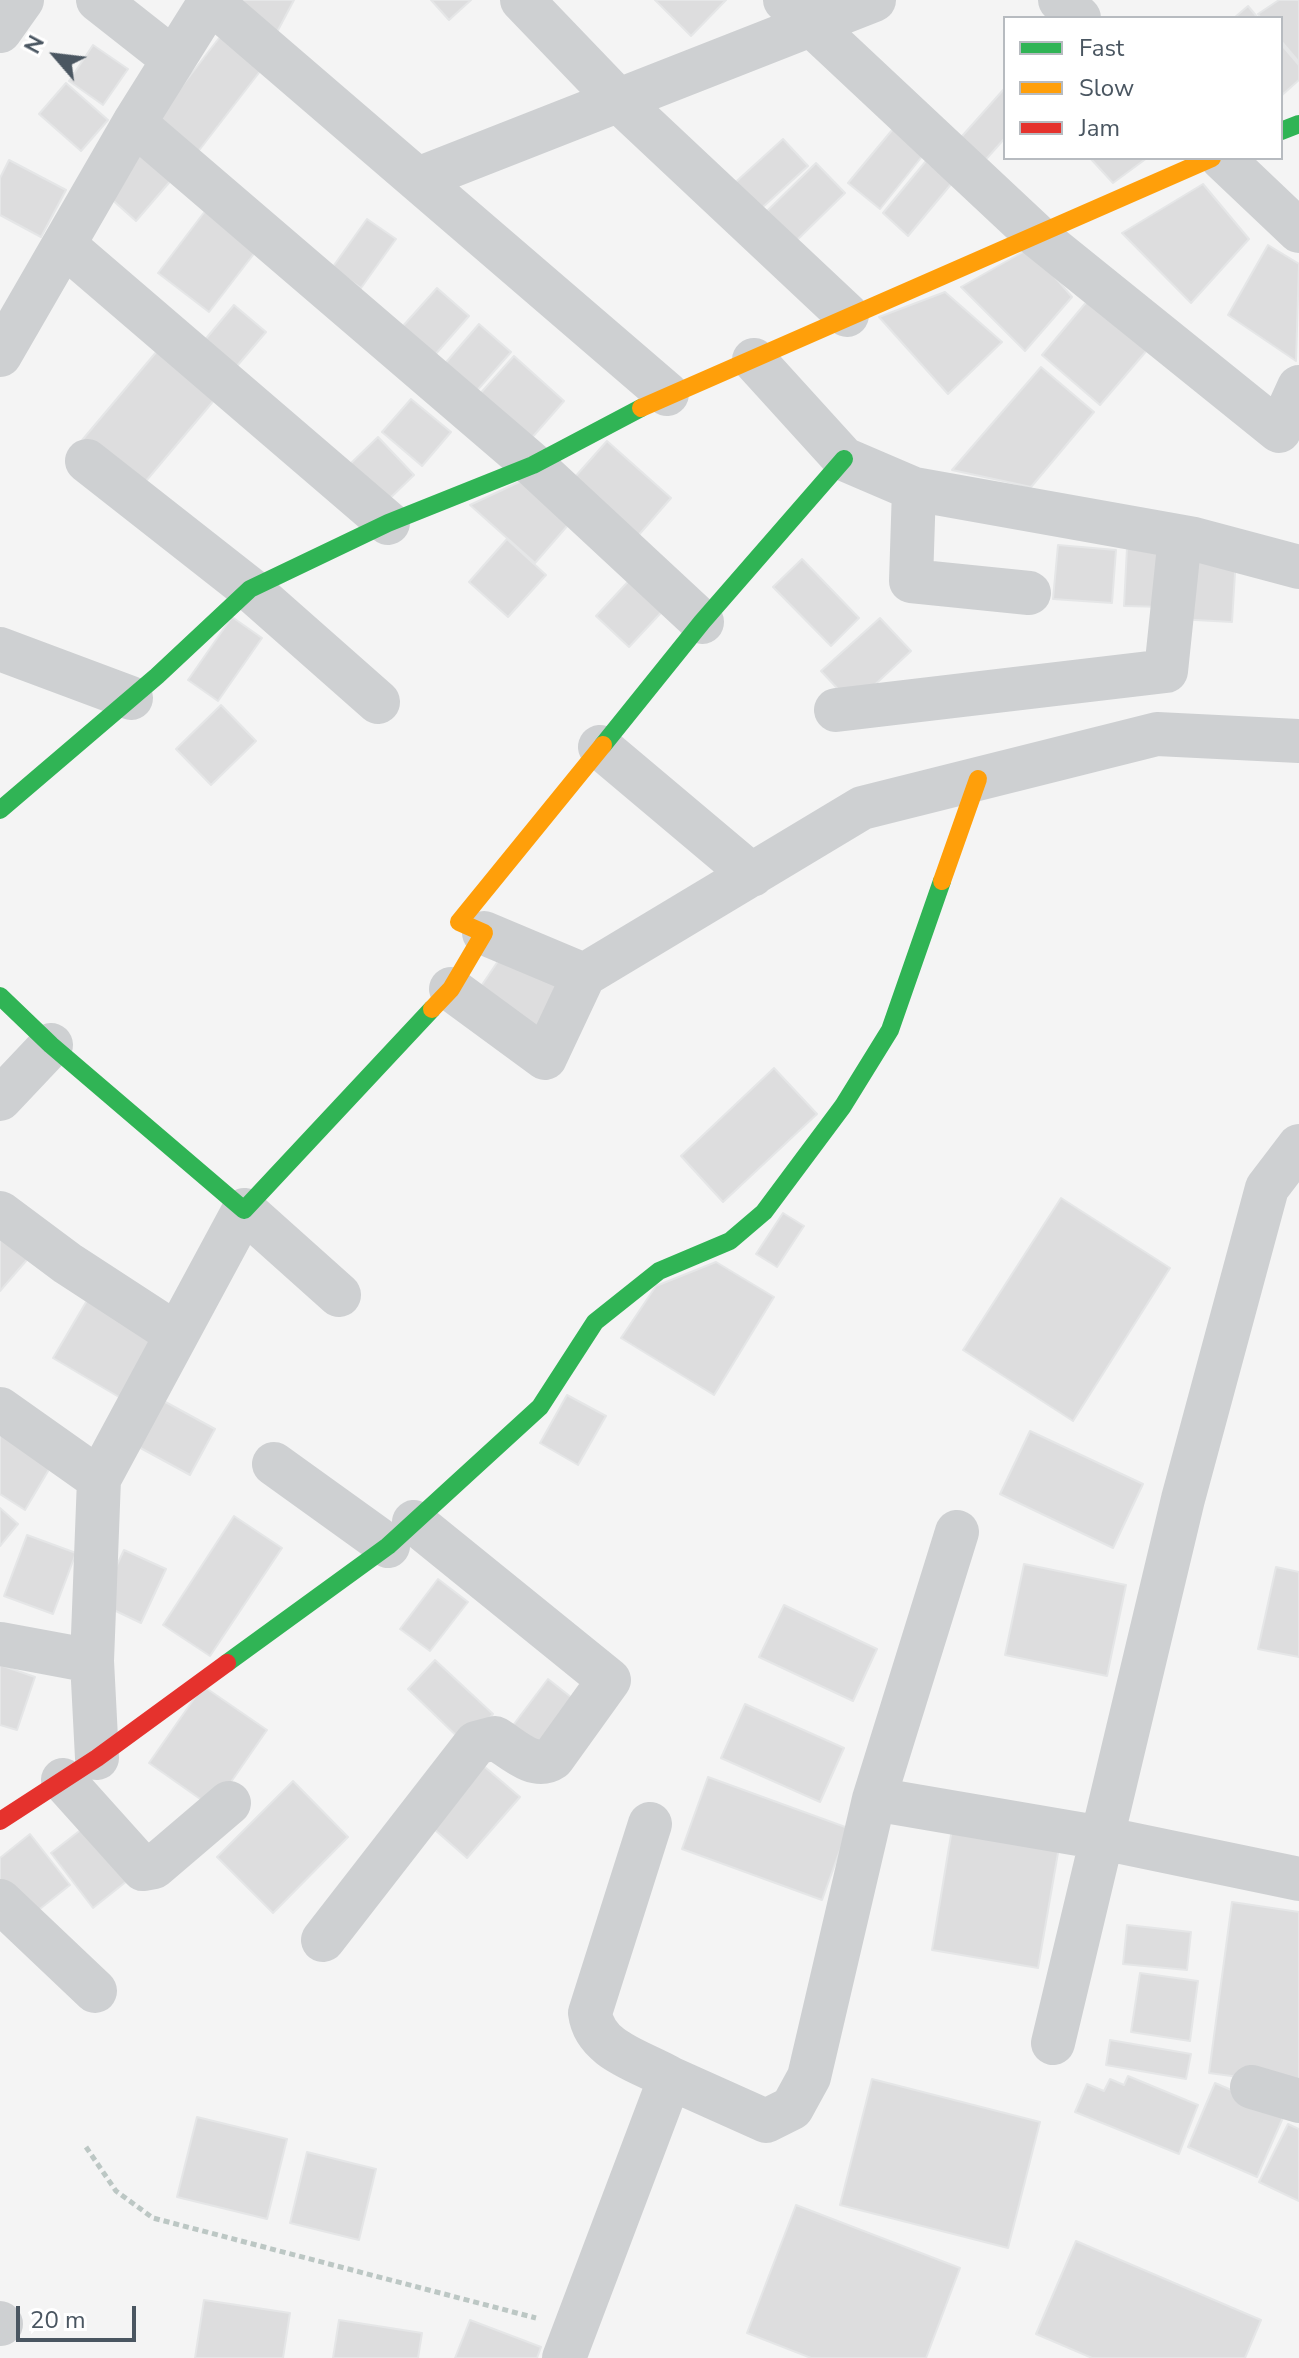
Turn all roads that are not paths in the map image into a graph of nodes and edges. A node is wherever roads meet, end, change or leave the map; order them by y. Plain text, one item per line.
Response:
1 (22, 0) edge
2 (98, 0) edge
3 (211, 0) edge
4 (522, 0) edge
5 (874, 0) edge
6 (1060, 0) edge
7 (799, 12) edge
8 (1077, 16) edge
9 (0, 31) edge
10 (173, 59) junction
11 (618, 100) junction
12 (134, 123) junction
13 (1207, 160) edge
14 (1224, 160) edge
15 (418, 179) junction
16 (1299, 231) edge
17 (1036, 235) junction
18 (64, 245) junction
19 (847, 315) junction
20 (0, 355) edge
21 (754, 360) junction
22 (1299, 387) edge
23 (667, 394) junction
24 (844, 459) junction
25 (87, 461) dead end
26 (533, 465) junction
27 (914, 489) junction
28 (388, 523) junction
29 (1180, 537) junction
30 (1299, 567) edge
31 (250, 589) junction
32 (1029, 593) dead end
33 (702, 622) junction
34 (0, 649) edge
35 (131, 698) junction
36 (378, 702) dead end
37 (836, 710) dead end
38 (1299, 741) edge
39 (600, 747) junction
40 (978, 779) junction
41 (0, 810) edge
42 (752, 875) junction
43 (484, 933) junction
44 (584, 975) junction
45 (451, 989) junction
46 (0, 996) edge
47 (51, 1045) junction
48 (0, 1099) edge
49 (1299, 1146) edge
50 (244, 1210) junction
51 (0, 1213) edge
52 (339, 1295) dead end
53 (176, 1334) junction
54 (0, 1409) edge
55 (274, 1464) dead end
56 (99, 1479) junction
57 (957, 1532) dead end
58 (401, 1534) junction
59 (0, 1644) edge
60 (92, 1661) junction
61 (80, 1769) junction
62 (874, 1799) junction
63 (229, 1803) dead end
64 (0, 1821) edge
65 (650, 1824) dead end
66 (1102, 1838) junction
67 (1299, 1879) edge
68 (0, 1901) edge
69 (323, 1940) dead end
70 (95, 1991) dead end
71 (1053, 2043) dead end
72 (670, 2078) junction
73 (1252, 2087) dead end
74 (1299, 2101) edge
75 (570, 2343) edge

1 - 9 street
2 - 10 street
3 - 10 street
3 - 15 street
4 - 11 street
5 - 7 street
6 - 8 street
7 - 11 street
7 - 17 street
10 - 12 street
11 - 15 street
11 - 19 street
12 - 18 street
12 - 26 street
13 - 17 street
14 - 16 street
15 - 23 street
17 - 19 street
17 - 22 street
18 - 20 street
18 - 28 street
19 - 21 street
21 - 23 street
21 - 24 street
23 - 26 street
24 - 27 street
24 - 33 street
25 - 31 street
26 - 28 street
26 - 33 street
27 - 29 street
27 - 32 street
28 - 31 street
29 - 30 street
29 - 37 street
31 - 35 street
31 - 36 street
33 - 39 street
34 - 35 street
35 - 41 street
38 - 40 street
39 - 42 street
39 - 43 street
40 - 42 street
40 - 58 street
42 - 44 street
43 - 44 street
43 - 45 street
44 - 45 street
45 - 50 street
46 - 47 street
47 - 48 street
47 - 50 street
49 - 66 street
50 - 52 street
50 - 53 street
51 - 53 street
53 - 56 street
54 - 56 street
55 - 58 street
56 - 60 street
57 - 62 street
58 - 61 street
58 - 69 street
59 - 60 street
60 - 61 street
61 - 63 street
61 - 64 street
62 - 66 street
62 - 72 street
65 - 72 street
66 - 67 street
66 - 71 street
68 - 70 street
72 - 75 street
73 - 74 street

